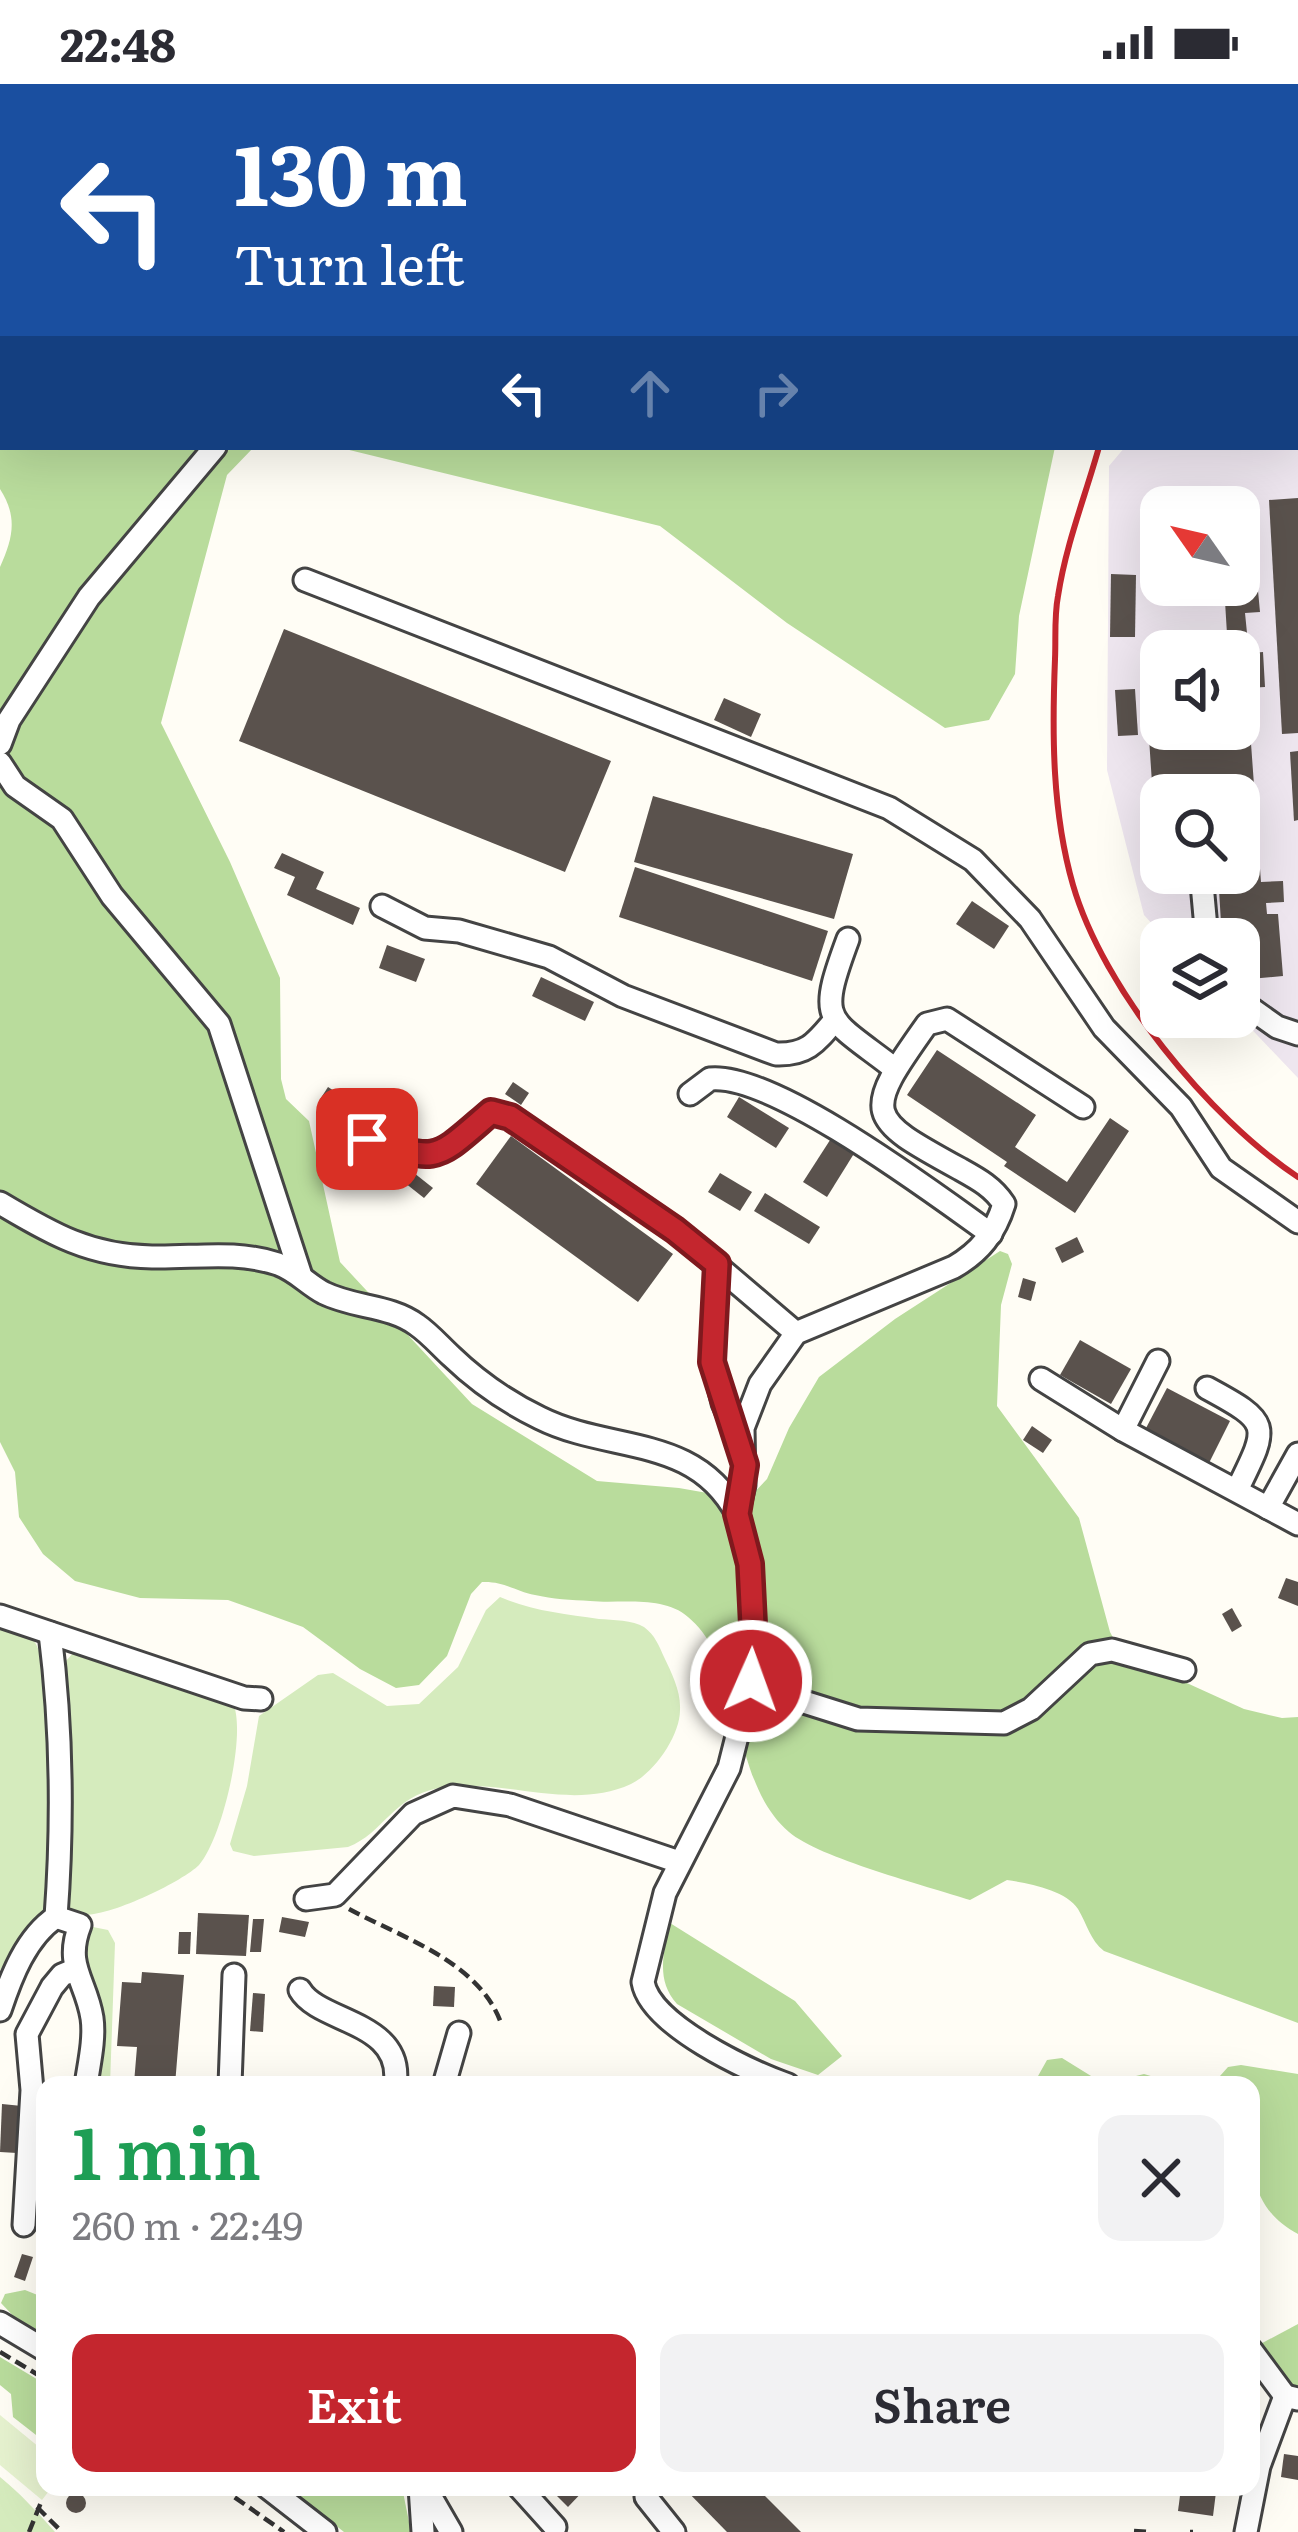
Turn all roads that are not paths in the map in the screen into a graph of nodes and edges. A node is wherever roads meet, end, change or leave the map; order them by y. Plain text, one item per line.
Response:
1 (212, 450) edge
2 (305, 580) dead end
3 (8, 704) edge
4 (0, 744) edge
5 (0, 763) edge
6 (382, 906) dead end
7 (848, 939) dead end
8 (1260, 1015) edge
9 (834, 1021) junction
10 (1298, 1034) edge
11 (895, 1069) junction
12 (690, 1094) dead end
13 (1083, 1107) dead end
14 (367, 1139) dead end
15 (0, 1204) edge
16 (1298, 1222) edge
17 (991, 1234) junction
18 (717, 1264) junction
19 (301, 1274) junction
20 (796, 1334) junction
21 (1158, 1360) dead end
22 (1041, 1379) dead end
23 (1207, 1388) dead end
24 (1123, 1430) junction
25 (741, 1444) junction
26 (1298, 1454) edge
27 (1237, 1490) junction
28 (1268, 1508) junction
29 (737, 1514) junction
30 (1298, 1524) edge
31 (0, 1616) edge
32 (50, 1634) junction
33 (1184, 1670) dead end
34 (751, 1681) junction
35 (261, 1699) dead end
36 (679, 1862) junction
37 (318, 1898) road end
38 (56, 1917) junction
39 (74, 1970) junction
40 (234, 1975) dead end
41 (300, 1990) dead end
42 (0, 2010) edge
43 (459, 2033) dead end
44 (87, 2076) edge
45 (230, 2076) edge
46 (395, 2076) edge
47 (447, 2076) edge
48 (770, 2076) edge
49 (24, 2224) dead end
50 (0, 2323) edge
51 (36, 2345) edge
52 (1260, 2361) edge
53 (1291, 2397) edge
54 (1260, 2464) edge
55 (278, 2496) edge
56 (423, 2496) edge
57 (429, 2496) edge
58 (527, 2496) edge
59 (1253, 2496) edge
60 (646, 2497) dead end
61 (555, 2527) dead end
62 (325, 2532) edge
63 (423, 2532) edge
64 (451, 2532) edge
65 (674, 2532) edge
66 (1246, 2532) edge

1 - 3 street
2 - 16 street
3 - 4 street
5 - 19 street
6 - 9 street
7 - 9 street
8 - 10 street
9 - 11 street
11 - 13 street
11 - 17 street
12 - 17 street
14 - 18 street
15 - 19 street
17 - 20 street
18 - 20 street
18 - 25 street
19 - 29 street
20 - 25 street
21 - 24 street
22 - 24 street
23 - 27 street
24 - 27 street
25 - 29 street
26 - 28 street
27 - 28 street
28 - 30 street
29 - 34 street
31 - 32 street
32 - 35 street
32 - 38 street
33 - 34 street
34 - 36 street
36 - 37 street
36 - 48 street
38 - 39 street
38 - 42 street
39 - 44 street
39 - 49 street
40 - 45 street
41 - 46 street
43 - 47 street
50 - 51 street
52 - 53 street
53 - 54 street
55 - 62 street
56 - 63 street
57 - 64 street
58 - 61 street
59 - 66 street
60 - 65 street

